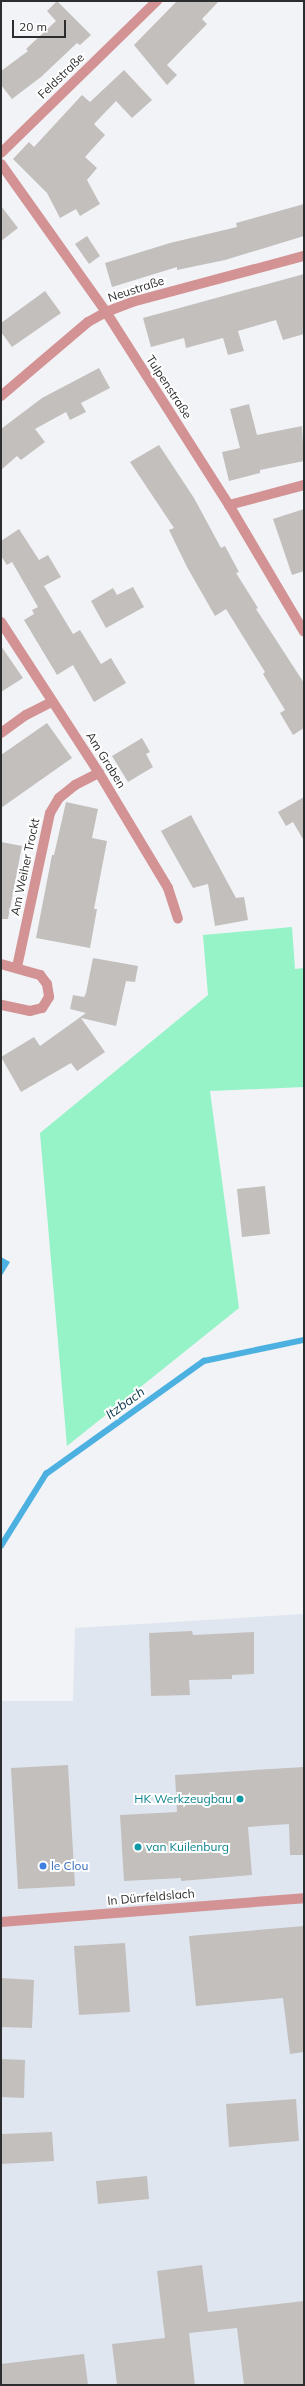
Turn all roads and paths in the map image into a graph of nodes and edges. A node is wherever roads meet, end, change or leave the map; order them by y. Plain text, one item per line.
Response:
1 (157, 1) edge
2 (1, 153) edge
3 (1, 164) edge
4 (304, 256) edge
5 (106, 312) junction
6 (1, 396) edge
7 (304, 485) edge
8 (229, 505) junction
9 (2, 627) edge
10 (304, 632) edge
11 (52, 702) junction
12 (1, 733) edge
13 (99, 773) junction
14 (178, 918) dead end
15 (1, 964) edge
16 (17, 967) junction
17 (1, 1005) edge
18 (304, 1898) edge
19 (1, 1922) edge

1 - 2 street, Feldstraße
3 - 5 street, Tulpenstraße
4 - 5 street, Neustraße
5 - 6 street, Neustraße
5 - 8 street, Tulpenstraße
7 - 8 street
8 - 10 street, Tulpenstraße
9 - 11 street, Am Graben
11 - 12 street
11 - 13 street, Am Graben
13 - 14 street, Am Graben
13 - 16 street, Am Weiher Trockt
15 - 16 street
16 - 17 street
18 - 19 street, In Dürrfeldslach

